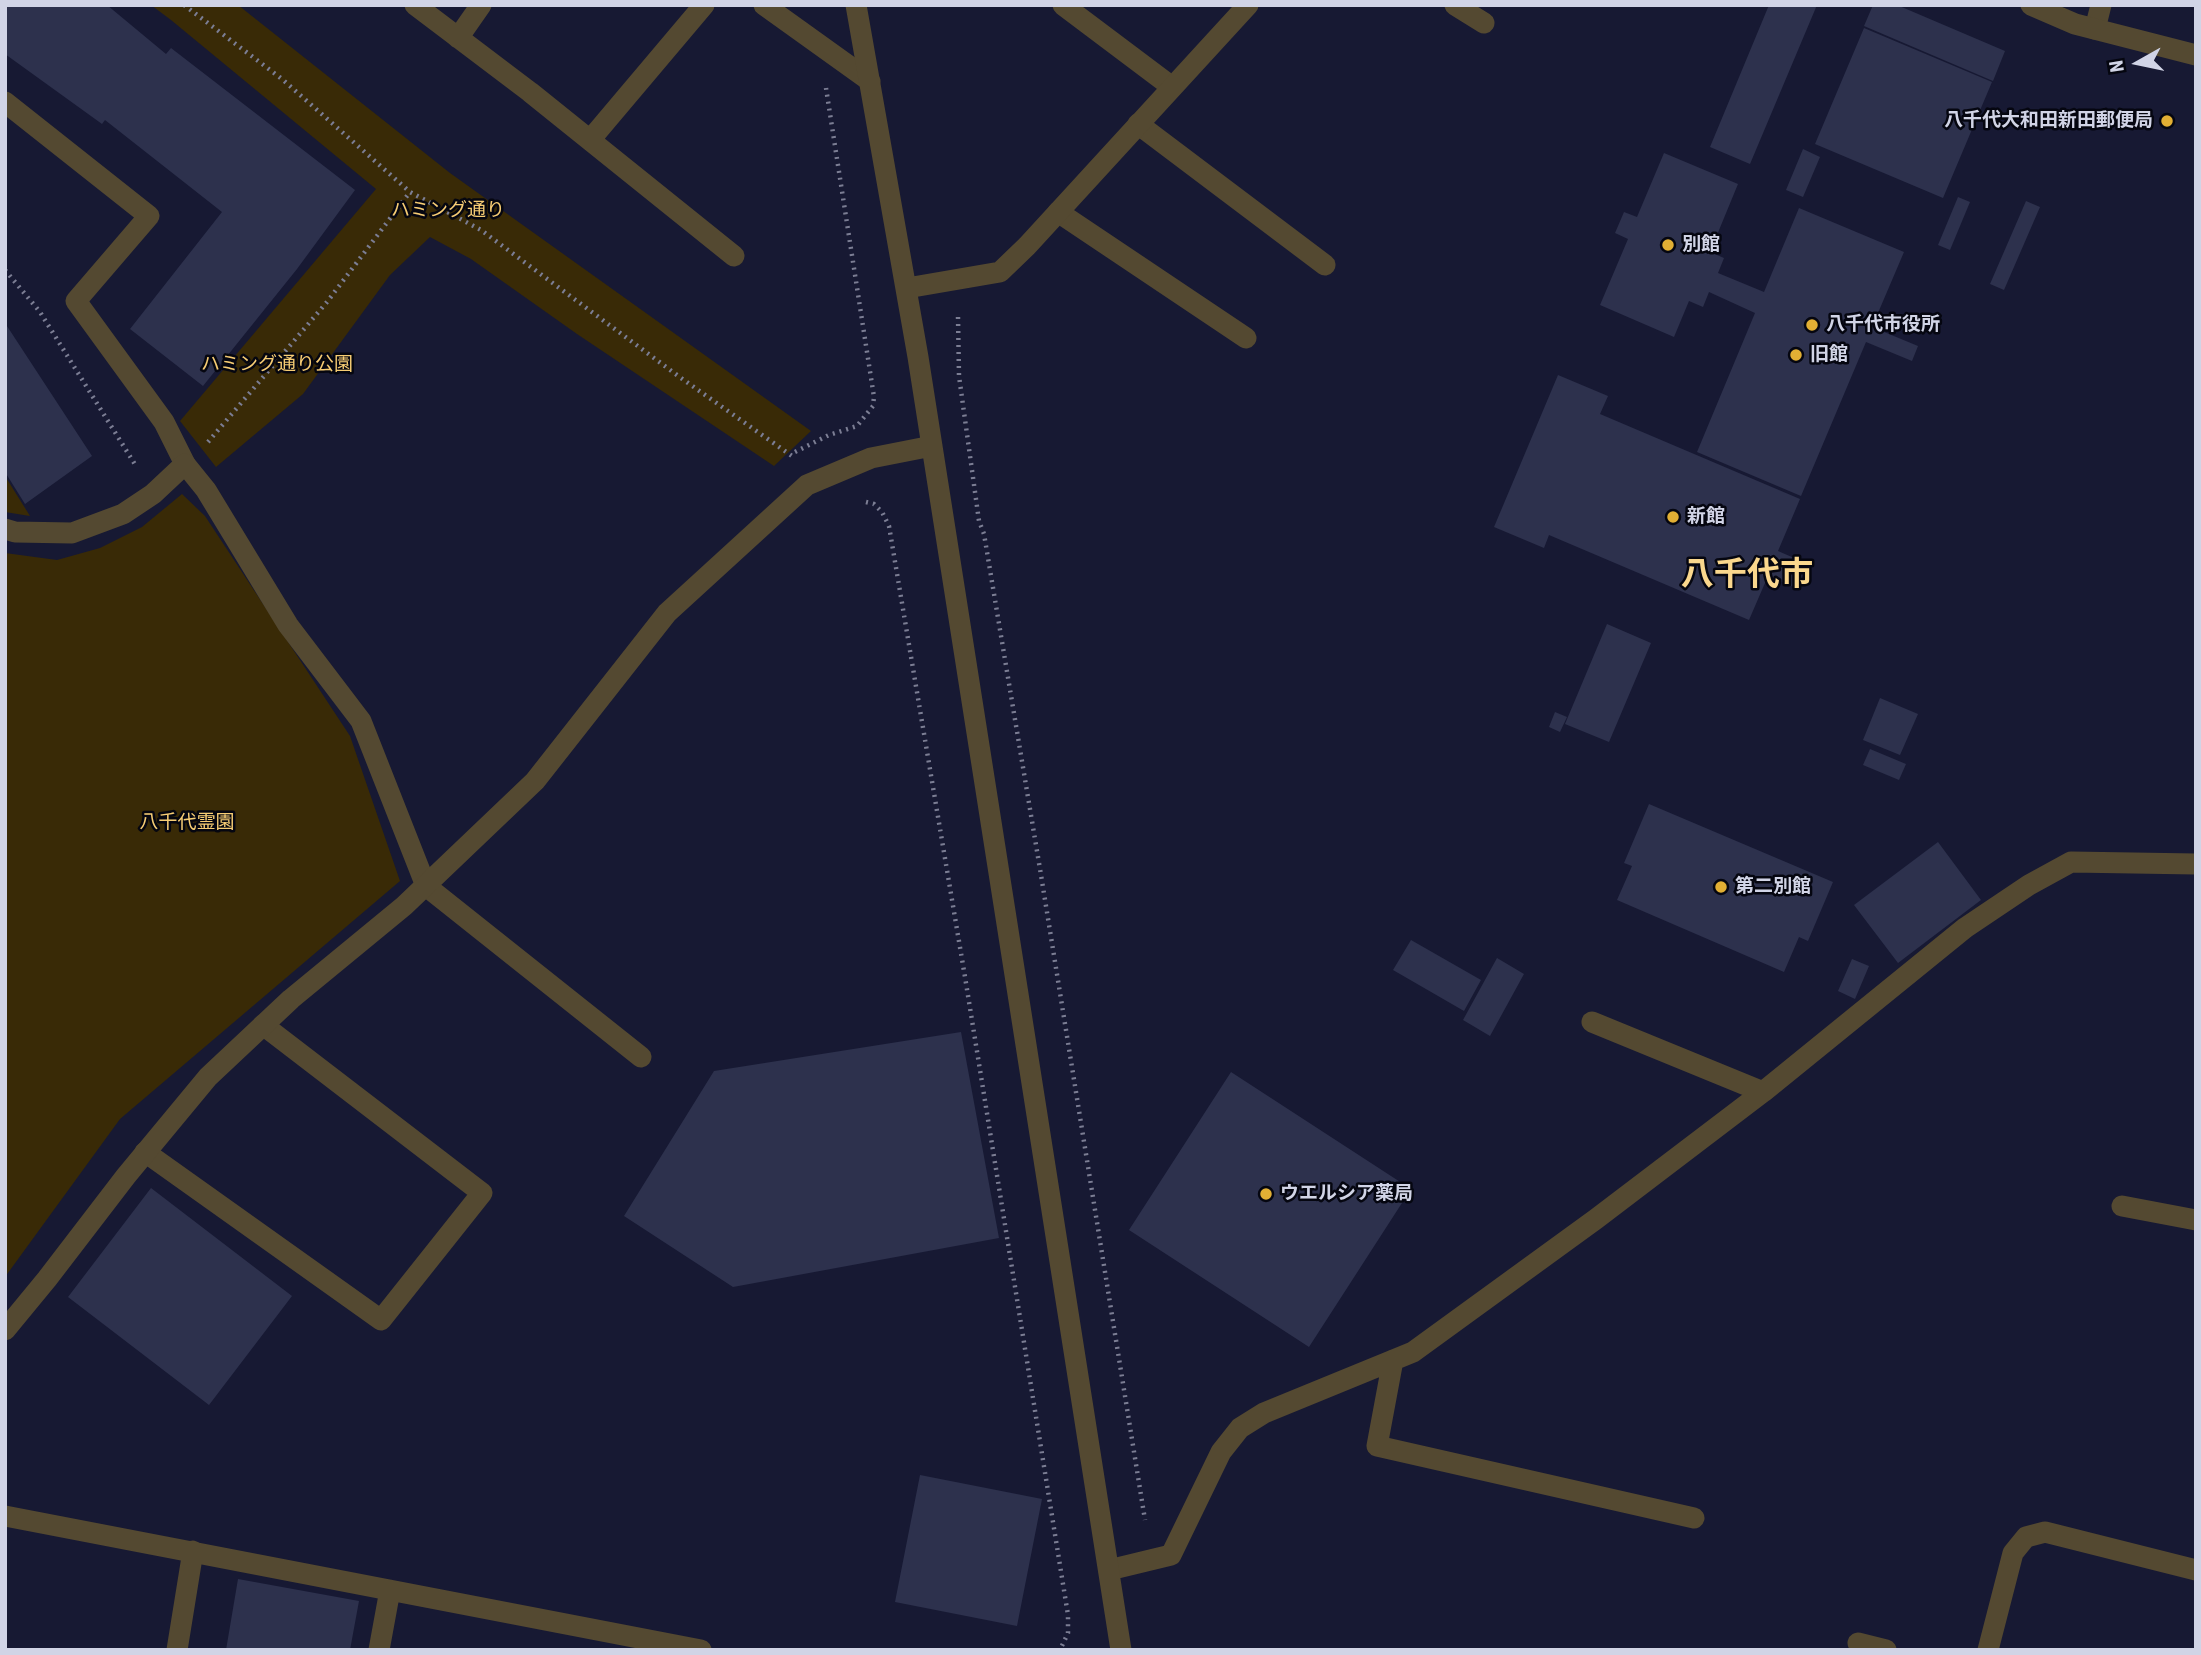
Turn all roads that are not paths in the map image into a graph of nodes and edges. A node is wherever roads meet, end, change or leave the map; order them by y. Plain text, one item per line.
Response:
1 (415, 5) edge
2 (481, 5) edge
3 (704, 5) edge
4 (764, 5) edge
5 (856, 5) edge
6 (1063, 5) edge
7 (1248, 5) edge
8 (1455, 5) edge
9 (2031, 5) edge
10 (2101, 5) edge
11 (1484, 23) dead end
12 (2095, 29) junction
13 (458, 38) junction
14 (2196, 55) edge
15 (870, 82) junction
16 (1172, 87) junction
17 (5, 102) edge
18 (1138, 124) junction
19 (590, 140) junction
20 (1058, 212) junction
21 (734, 256) dead end
22 (1325, 265) dead end
23 (907, 288) junction
24 (1246, 338) dead end
25 (932, 446) junction
26 (185, 464) junction
27 (5, 529) edge
28 (2196, 864) edge
29 (426, 886) junction
30 (1592, 1022) dead end
31 (263, 1025) junction
32 (641, 1058) dead end
33 (1763, 1091) junction
34 (145, 1152) junction
35 (2122, 1206) dead end
36 (2196, 1220) edge
37 (5, 1330) edge
38 (1393, 1360) junction
39 (5, 1516) edge
40 (1694, 1518) dead end
41 (193, 1551) junction
42 (1109, 1570) junction
43 (2196, 1570) edge
44 (390, 1590) junction
45 (1858, 1643) dead end
46 (177, 1650) edge
47 (379, 1650) edge
48 (701, 1650) edge
49 (1121, 1650) edge
50 (1886, 1650) edge
51 (1988, 1650) edge

1 - 13 street
2 - 13 street
3 - 19 street
4 - 15 street
5 - 15 street
6 - 16 street
7 - 16 street
8 - 11 street
9 - 12 street
10 - 12 street
12 - 14 street
13 - 19 street
15 - 23 street
16 - 18 street
17 - 26 street
18 - 20 street
18 - 22 street
19 - 21 street
20 - 23 street
20 - 24 street
23 - 25 street
25 - 29 street
25 - 42 street
26 - 27 street
26 - 29 street
28 - 33 street
29 - 31 street
29 - 32 street
30 - 33 street
31 - 34 street
31 - 34 street
33 - 38 street
34 - 37 street
35 - 36 street
38 - 40 street
38 - 42 street
39 - 41 street
41 - 44 street
41 - 46 street
42 - 49 street
43 - 51 street
44 - 47 street
44 - 48 street
45 - 50 street

